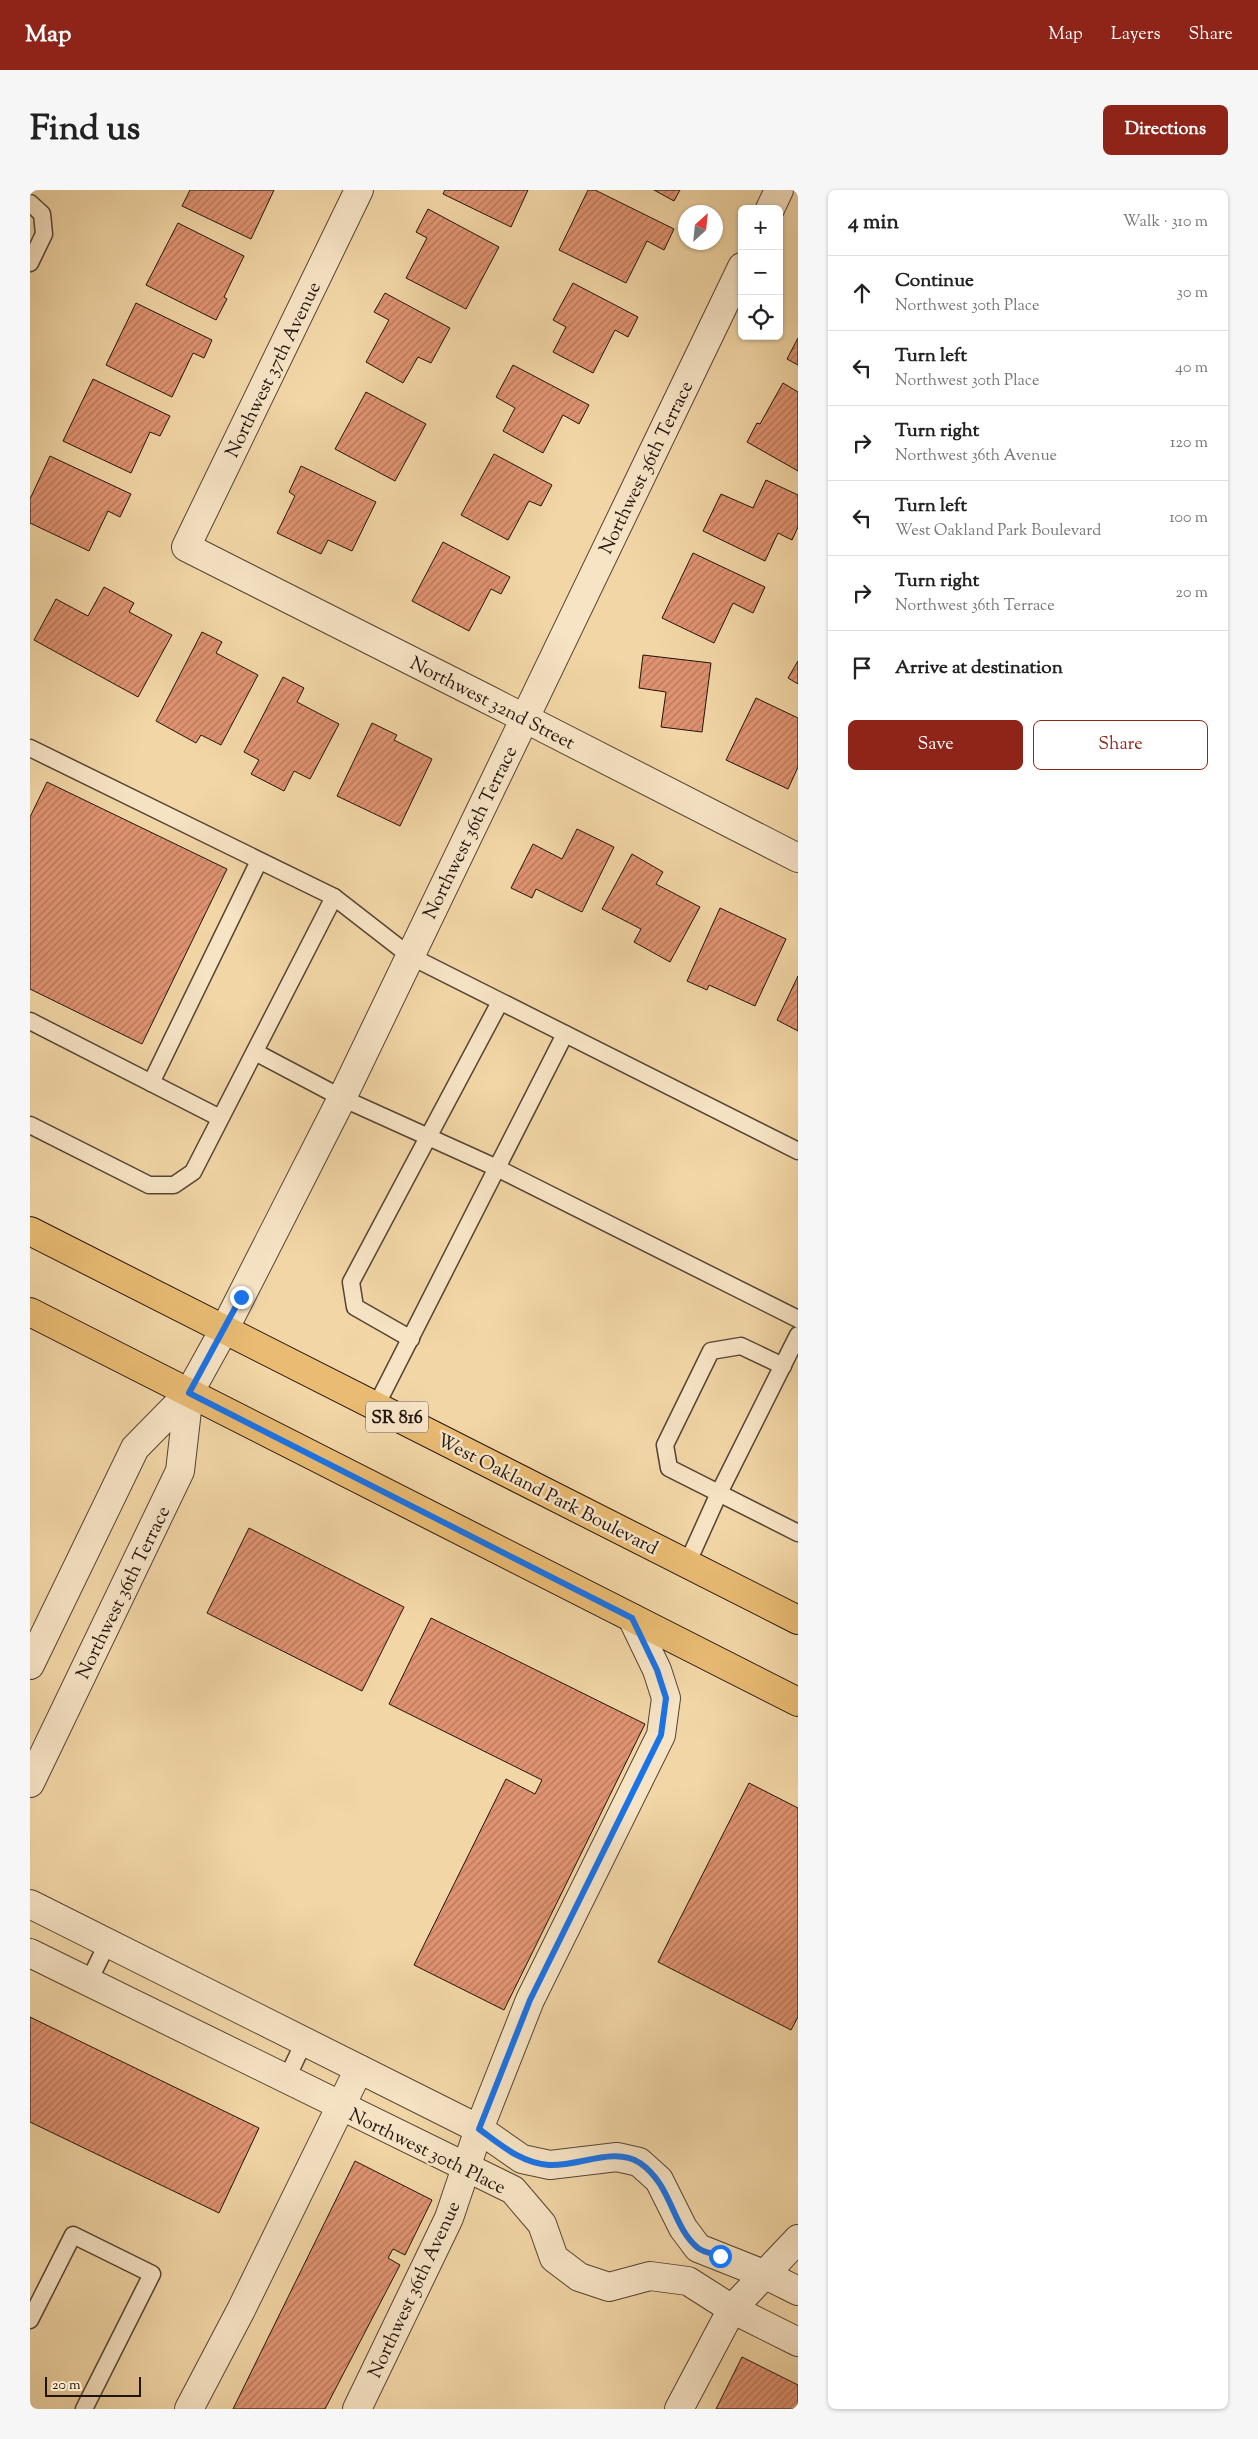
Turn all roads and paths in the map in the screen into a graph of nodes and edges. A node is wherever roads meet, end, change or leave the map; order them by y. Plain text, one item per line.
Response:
1 (359, 190) edge
2 (779, 190) edge
3 (30, 203) edge
4 (772, 205) edge
5 (30, 263) edge
6 (738, 275) edge
7 (186, 547) joint
8 (524, 718) junction
9 (30, 748) edge
10 (798, 858) edge
11 (260, 861) junction
12 (334, 897) junction
13 (410, 956) junction
14 (500, 1002) junction
15 (30, 1022) edge
16 (565, 1034) junction
17 (255, 1052) junction
18 (151, 1083) junction
19 (342, 1098) junction
20 (220, 1118) junction
21 (30, 1125) edge
22 (429, 1137) junction
23 (798, 1151) edge
24 (497, 1168) junction
25 (30, 1230) edge
26 (30, 1312) edge
27 (798, 1319) edge
28 (225, 1328) junction
29 (798, 1335) edge
30 (411, 1339) junction
31 (783, 1366) junction
32 (189, 1393) junction
33 (376, 1406) junction
34 (719, 1494) junction
35 (798, 1533) edge
36 (687, 1564) junction
37 (632, 1618) junction
38 (798, 1620) edge
39 (30, 1665) edge
40 (798, 1702) edge
41 (30, 1783) edge
42 (30, 1904) edge
43 (108, 1942) junction
44 (30, 1953) edge
45 (88, 1983) junction
46 (304, 2042) junction
47 (359, 2069) junction
48 (286, 2080) junction
49 (340, 2106) junction
50 (479, 2129) junction
51 (466, 2168) junction
52 (798, 2239) edge
53 (766, 2275) junction
54 (798, 2291) edge
55 (732, 2309) junction
56 (30, 2320) edge
57 (798, 2342) edge
58 (84, 2409) edge
59 (190, 2409) edge
60 (357, 2409) edge
61 (679, 2409) edge

1 - 7 street, Northwest 37th Avenue
2 - 4 street
3 - 5 lane
6 - 8 street, Northwest 36th Terrace
7 - 8 street, Northwest 32nd Street
8 - 10 street, Northwest 32nd Street
8 - 13 street, Northwest 36th Terrace
9 - 11 lane
11 - 12 lane
11 - 18 lane
12 - 13 lane
12 - 17 lane
13 - 14 lane
13 - 19 street, Northwest 36th Terrace
14 - 16 lane
14 - 22 lane
15 - 18 lane
16 - 23 lane
16 - 24 lane
17 - 19 lane
17 - 20 lane
18 - 20 lane
19 - 22 lane
19 - 28 street, Northwest 36th Terrace
20 - 21 lane
22 - 24 lane
22 - 30 lane
24 - 27 lane
24 - 30 lane
25 - 28 main road, West Oakland Park Boulevard / SR 816
26 - 32 main road
28 - 32 street, Northwest 36th Terrace
28 - 33 main road, West Oakland Park Boulevard / SR 816
29 - 31 lane
30 - 33 lane
31 - 34 lane
31 - 34 lane
32 - 37 main road
32 - 39 street, Northwest 36th Terrace
32 - 41 street, Northwest 36th Terrace
33 - 36 main road, West Oakland Park Boulevard / SR 816
34 - 35 lane
34 - 36 lane
36 - 38 main road, West Oakland Park Boulevard / SR 816
37 - 40 main road
37 - 50 street, Northwest 36th Avenue
42 - 43 street, Northwest 30th Place
43 - 45 lane
43 - 46 street, Northwest 30th Place
44 - 45 street, Northwest 30th Place
45 - 48 street, Northwest 30th Place
46 - 47 street, Northwest 30th Place
46 - 48 lane
47 - 49 street
47 - 50 street, Northwest 30th Place
48 - 49 street, Northwest 30th Place
49 - 51 street, Northwest 30th Place
49 - 59 street
50 - 51 street, Northwest 36th Avenue
50 - 53 street, Northwest 30th Place
51 - 55 street, Northwest 30th Place
51 - 60 street, Northwest 36th Avenue
52 - 53 street
53 - 54 street, Northwest 30th Place
53 - 55 street
55 - 57 street, Northwest 30th Place
55 - 61 street
56 - 58 lane

